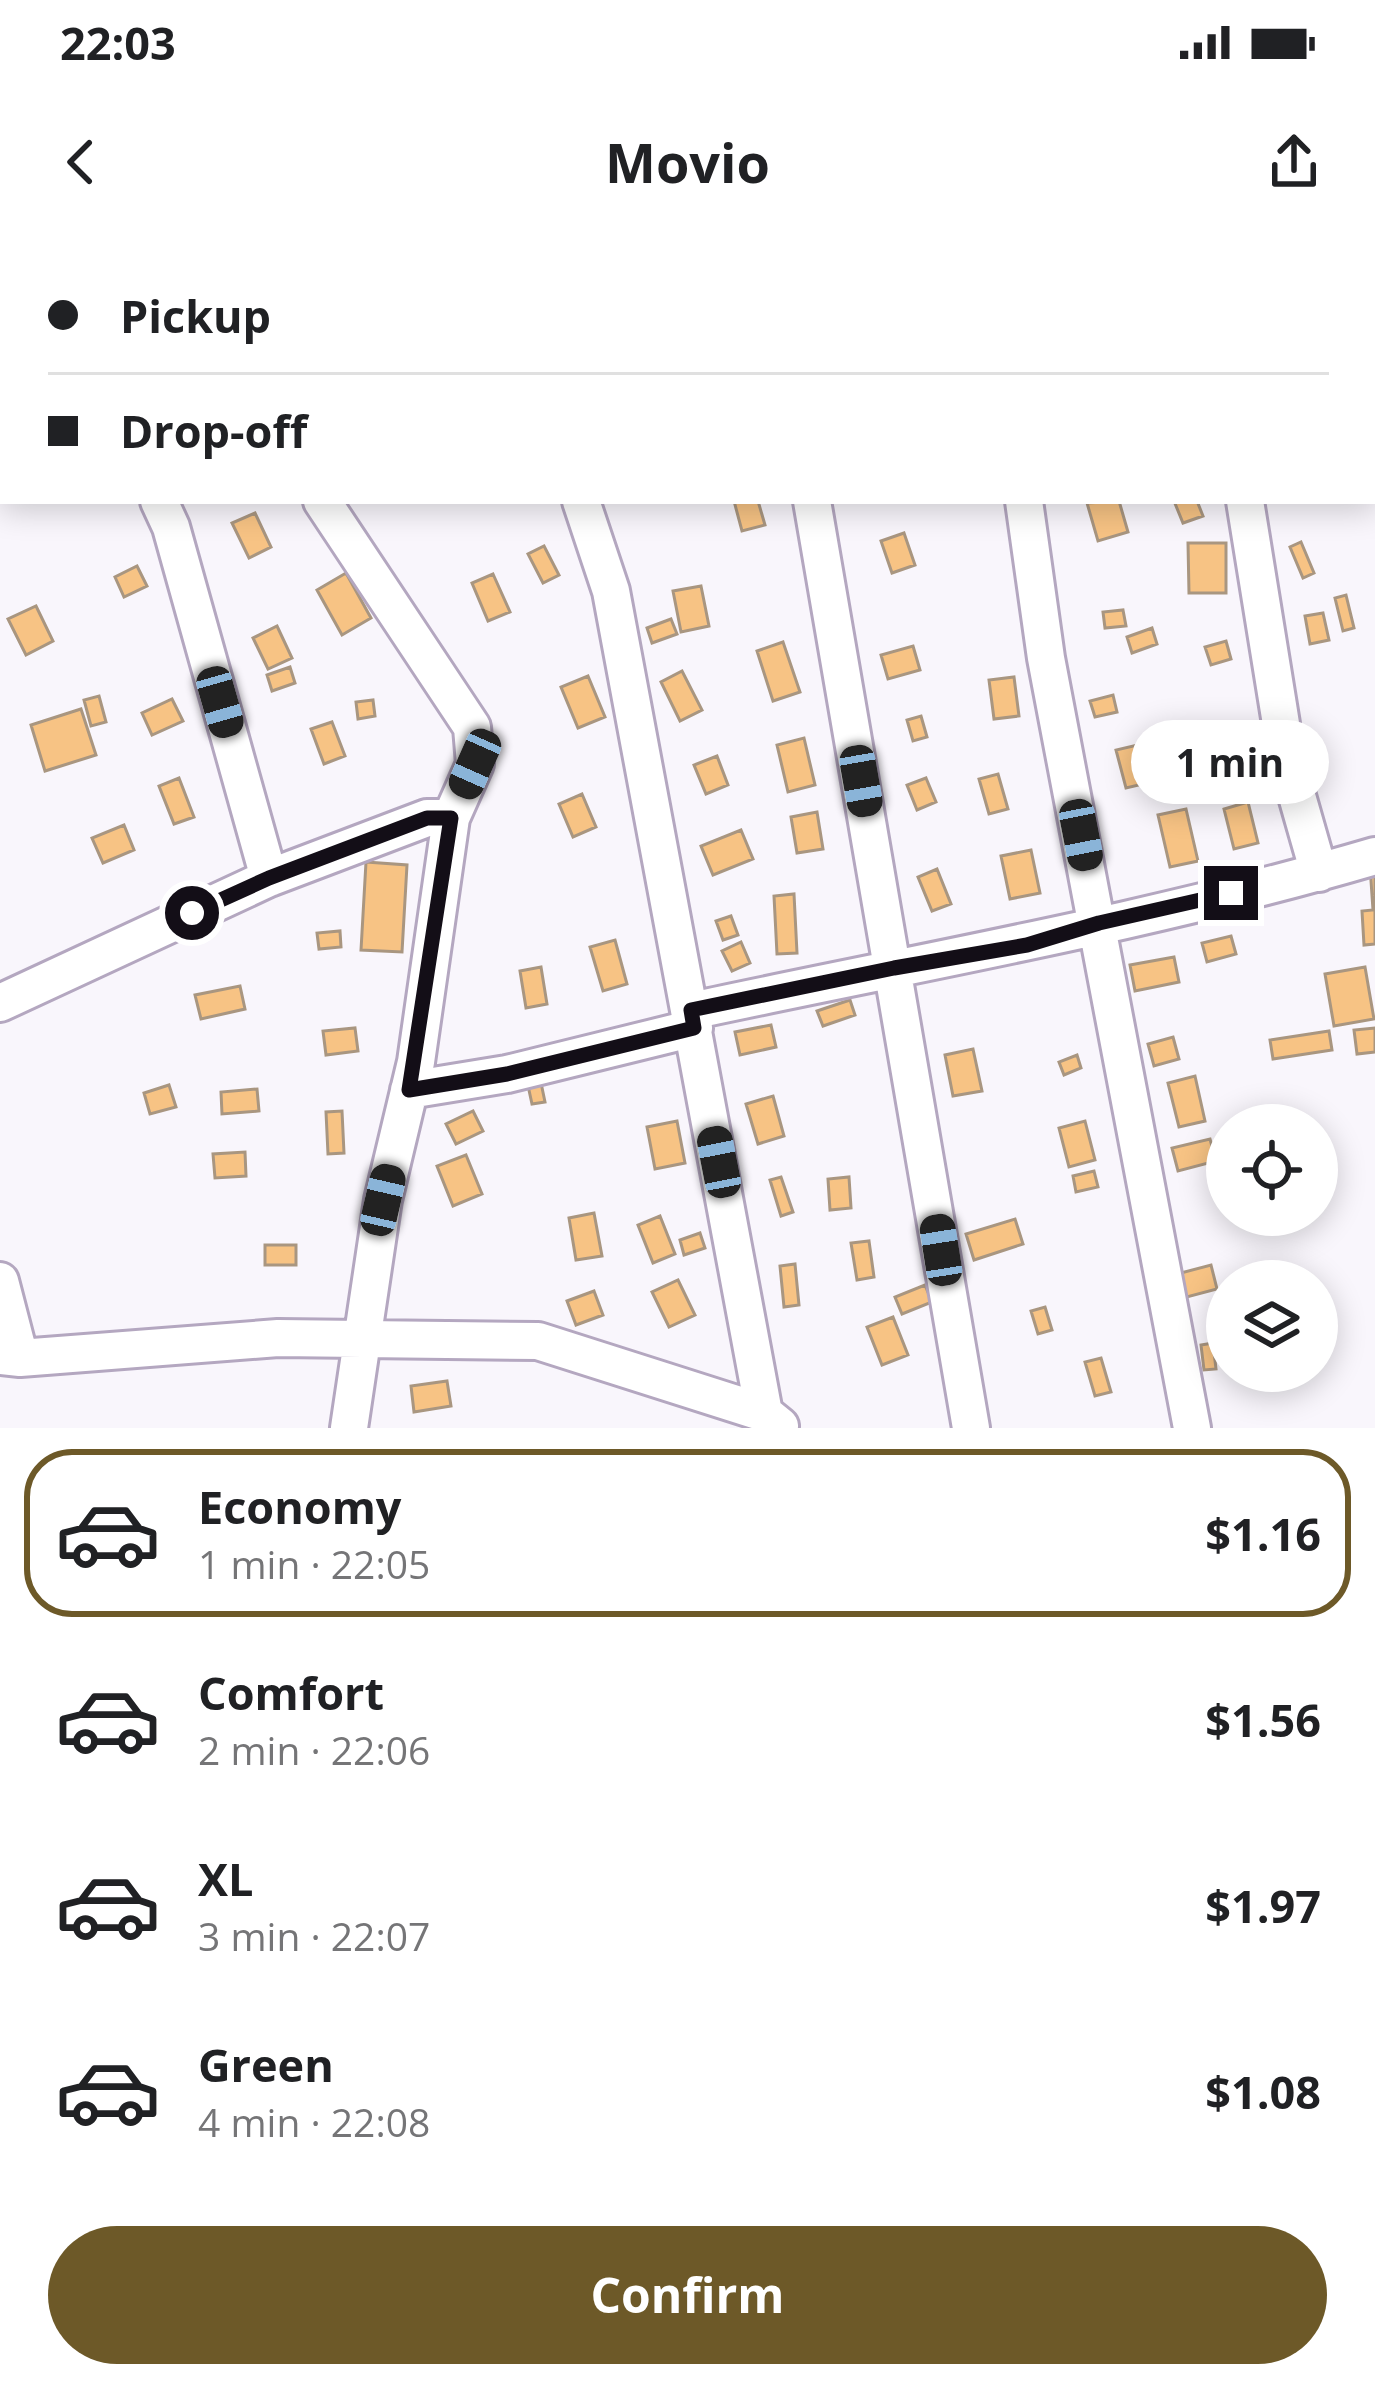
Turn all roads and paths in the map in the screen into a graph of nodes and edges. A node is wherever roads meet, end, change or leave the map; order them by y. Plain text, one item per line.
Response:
1 (160, 504) edge
2 (324, 504) edge
3 (582, 504) edge
4 (813, 504) edge
5 (1024, 504) edge
6 (1245, 504) edge
7 (451, 818) junction
8 (1375, 856) edge
9 (1318, 873) junction
10 (269, 878) junction
11 (1099, 923) junction
12 (894, 968) junction
13 (0, 1003) edge
14 (692, 1019) junction
15 (409, 1090) junction
16 (0, 1281) edge
17 (361, 1337) junction
18 (10, 1357) edge
19 (774, 1421) edge
20 (349, 1428) edge
21 (971, 1428) edge
22 (1192, 1428) edge

1 - 10 street
2 - 7 street
3 - 14 street
4 - 12 street
5 - 11 street
6 - 9 street
7 - 10 street
7 - 15 street
8 - 9 street
9 - 11 street
10 - 13 street
11 - 12 street
11 - 22 street
12 - 14 street
12 - 21 street
14 - 15 street
14 - 19 street
15 - 17 street
16 - 18 street
17 - 18 street
17 - 19 street
17 - 20 street

